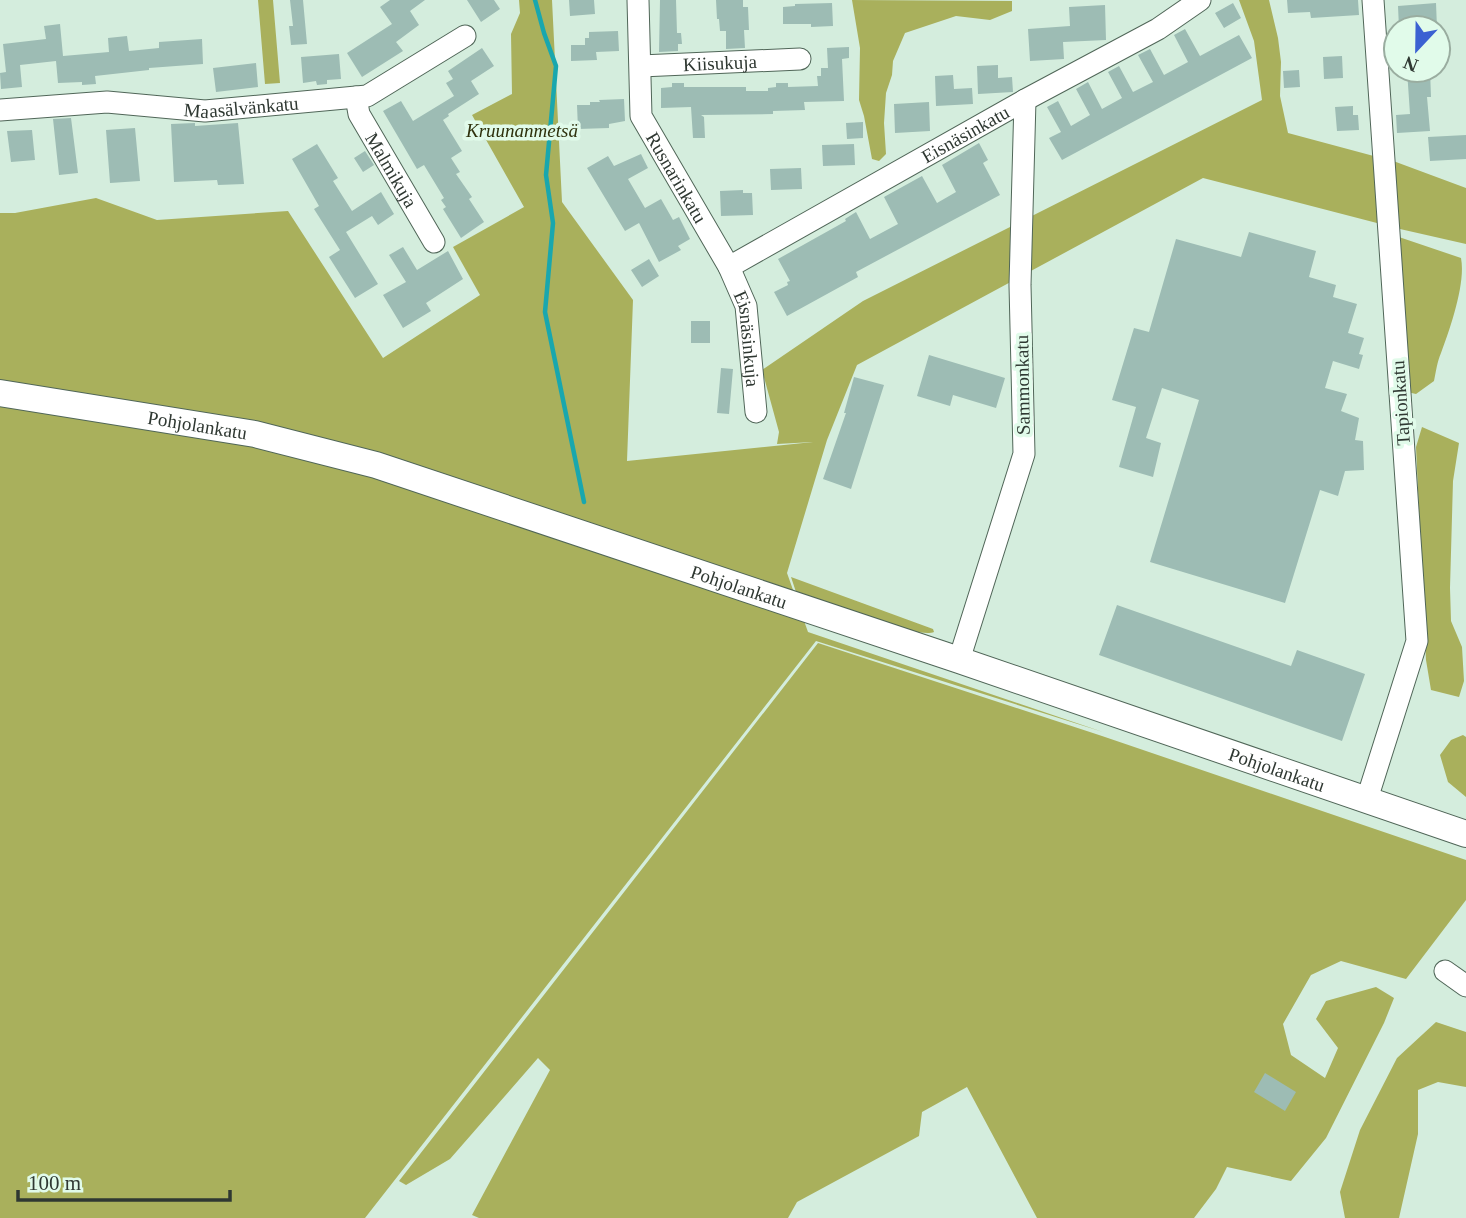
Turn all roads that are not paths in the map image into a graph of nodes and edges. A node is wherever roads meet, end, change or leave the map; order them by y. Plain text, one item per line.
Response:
1 (638, 0) edge
2 (1200, 0) edge
3 (1373, 0) edge
4 (465, 36) dead end
5 (800, 59) dead end
6 (641, 66) junction
7 (356, 97) junction
8 (1025, 100) junction
9 (0, 110) edge
10 (434, 242) dead end
11 (729, 267) junction
12 (0, 393) edge
13 (757, 412) dead end
14 (959, 660) junction
15 (1367, 799) junction
16 (1466, 834) edge
17 (1445, 971) dead end
18 (1466, 986) edge

1 - 6 street, Rusnarinkatu
2 - 8 street, Eisnäsinkatu
3 - 15 street, Tapionkatu
4 - 7 street, Maasälvänkatu
5 - 6 street, Kiisukuja
6 - 11 street, Rusnarinkatu
7 - 9 street, Maasälvänkatu
7 - 10 street, Malmikuja
8 - 11 street, Eisnäsinkatu
8 - 14 street, Sammonkatu
11 - 13 street, Eisnäsinkuja
12 - 14 main road, Pohjolankatu
14 - 15 main road, Pohjolankatu
15 - 16 main road, Pohjolankatu
17 - 18 street

